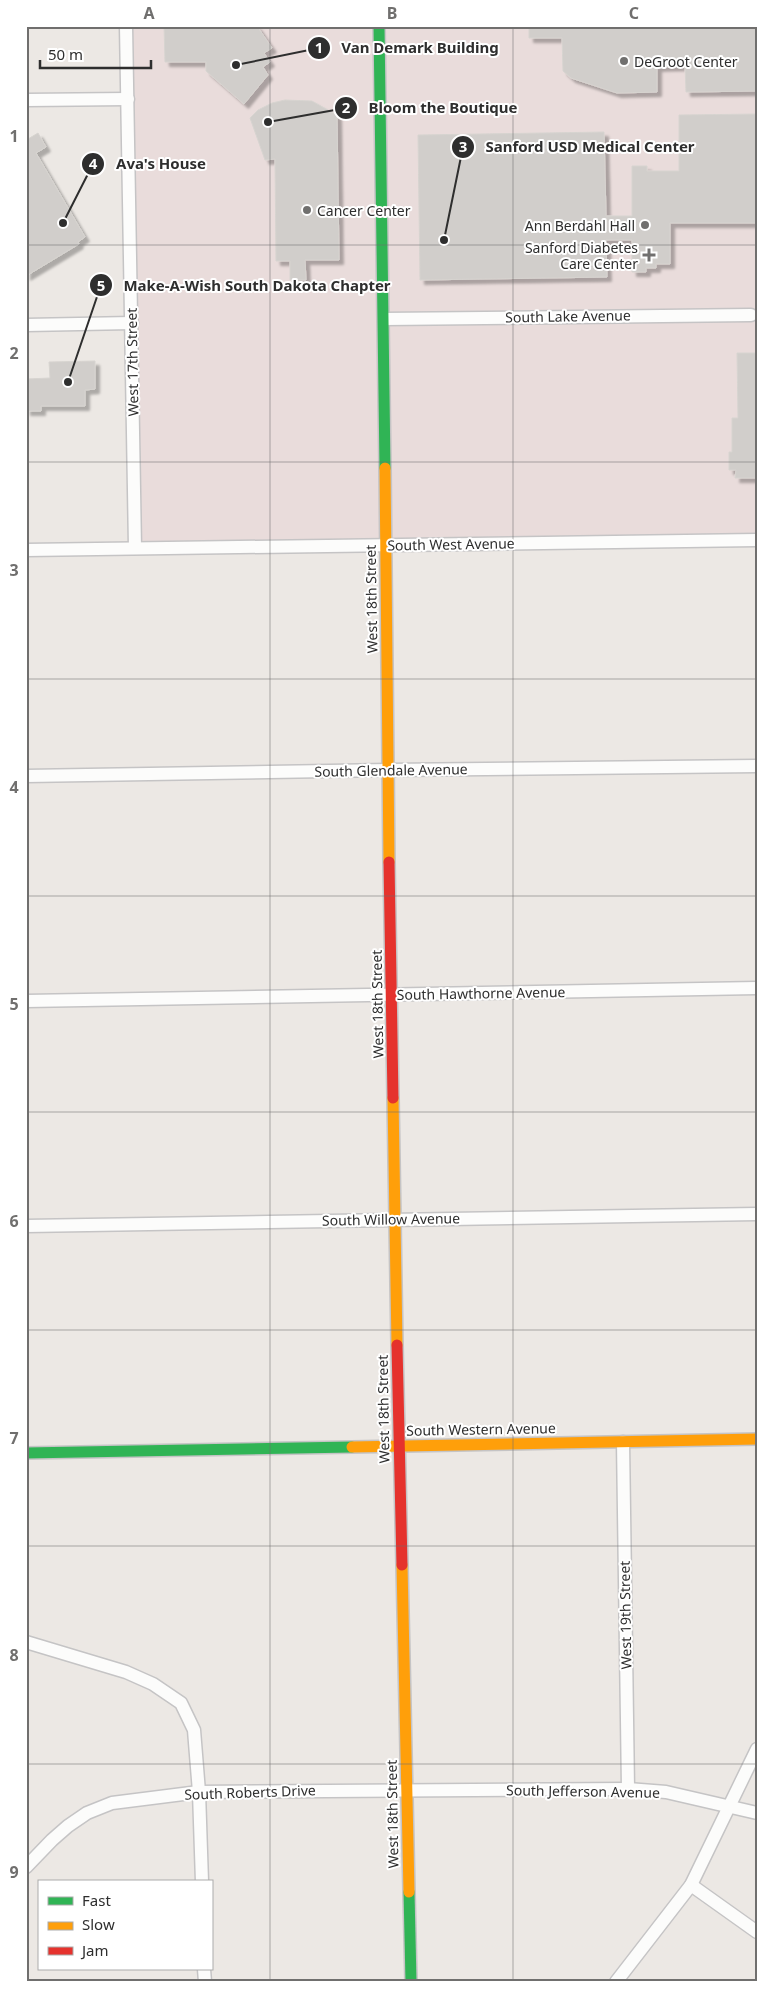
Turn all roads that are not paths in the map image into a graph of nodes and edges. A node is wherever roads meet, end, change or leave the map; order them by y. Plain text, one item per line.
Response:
1 (126, 26) edge
2 (379, 26) edge
3 (128, 98) junction
4 (26, 100) edge
5 (751, 315) dead end
6 (384, 319) junction
7 (132, 323) junction
8 (26, 325) edge
9 (757, 540) edge
10 (385, 545) junction
11 (135, 548) junction
12 (26, 550) edge
13 (757, 766) edge
14 (388, 770) junction
15 (26, 776) edge
16 (757, 988) edge
17 (391, 994) junction
18 (26, 1001) edge
19 (757, 1214) edge
20 (396, 1219) junction
21 (26, 1226) edge
22 (757, 1439) edge
23 (623, 1442) junction
24 (399, 1446) junction
25 (26, 1452) edge
26 (26, 1642) edge
27 (757, 1749) edge
28 (407, 1789) junction
29 (628, 1789) junction
30 (198, 1792) junction
31 (730, 1807) junction
32 (757, 1813) edge
33 (26, 1867) edge
34 (202, 1880) edge
35 (691, 1885) junction
36 (757, 1932) edge
37 (411, 1982) edge
38 (616, 1982) edge

1 - 3 street, West 17th Street
2 - 6 street, West 18th Street
3 - 4 street
3 - 7 street, West 17th Street
5 - 6 street, South Lake Avenue
6 - 10 street, West 18th Street
7 - 8 street
7 - 11 street, West 17th Street
9 - 10 street, South West Avenue
10 - 11 street, South West Avenue
10 - 14 street, West 18th Street
11 - 12 street, South West Avenue
13 - 14 street, South Glendale Avenue
14 - 15 street, South Glendale Avenue
14 - 17 street, West 18th Street
16 - 17 street, South Hawthorne Avenue
17 - 18 street, South Hawthorne Avenue
17 - 20 street, West 18th Street
19 - 20 street, South Willow Avenue
20 - 21 street, South Willow Avenue
20 - 24 street, West 18th Street
22 - 23 street, South Western Avenue
23 - 24 street, South Western Avenue
23 - 29 street, West 19th Street
24 - 25 street, South Western Avenue
24 - 28 street, West 18th Street
26 - 30 street
27 - 31 street
28 - 29 street, South Jefferson Avenue
28 - 30 street, South Roberts Drive
28 - 37 street, West 18th Street
29 - 31 street, South Jefferson Avenue
30 - 33 street, South Roberts Drive
30 - 34 street
31 - 32 street, South Jefferson Avenue
31 - 35 street
35 - 36 street
35 - 38 street

